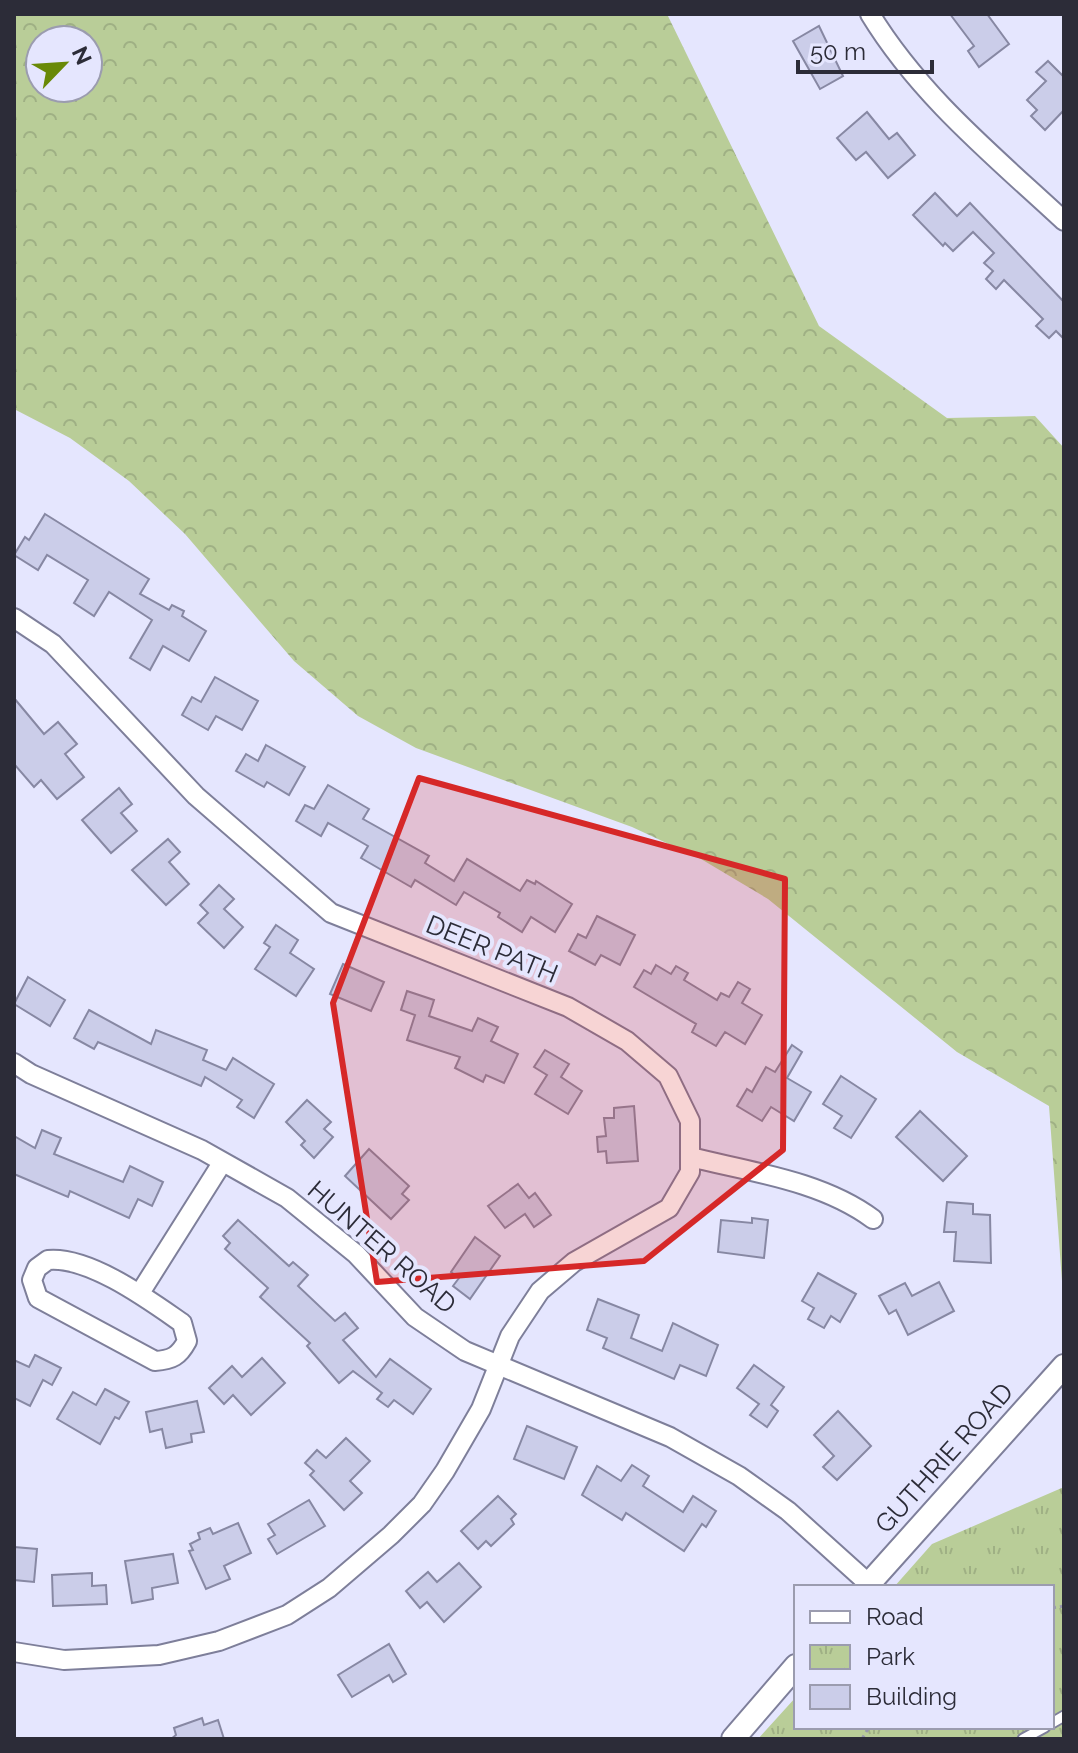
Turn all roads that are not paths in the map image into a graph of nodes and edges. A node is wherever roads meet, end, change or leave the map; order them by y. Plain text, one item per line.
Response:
1 (870, 14) edge
2 (1064, 221) edge
3 (14, 618) edge
4 (14, 1063) edge
5 (690, 1157) junction
6 (222, 1163) junction
7 (873, 1219) dead end
8 (140, 1293) junction
9 (498, 1365) junction
10 (1064, 1366) edge
11 (867, 1585) edge
12 (14, 1652) edge
13 (794, 1668) edge
14 (1041, 1729) edge
15 (733, 1739) edge
16 (1023, 1739) edge

1 - 2 street
3 - 5 street, DEER PATH
4 - 6 street, HUNTER ROAD
5 - 7 street
5 - 9 street, DEER PATH
6 - 8 street
6 - 9 street, HUNTER ROAD
8 - 8 street
9 - 11 street, HUNTER ROAD
9 - 12 street, DEER PATH
10 - 11 street, GUTHRIE ROAD
13 - 15 street
14 - 16 lane

